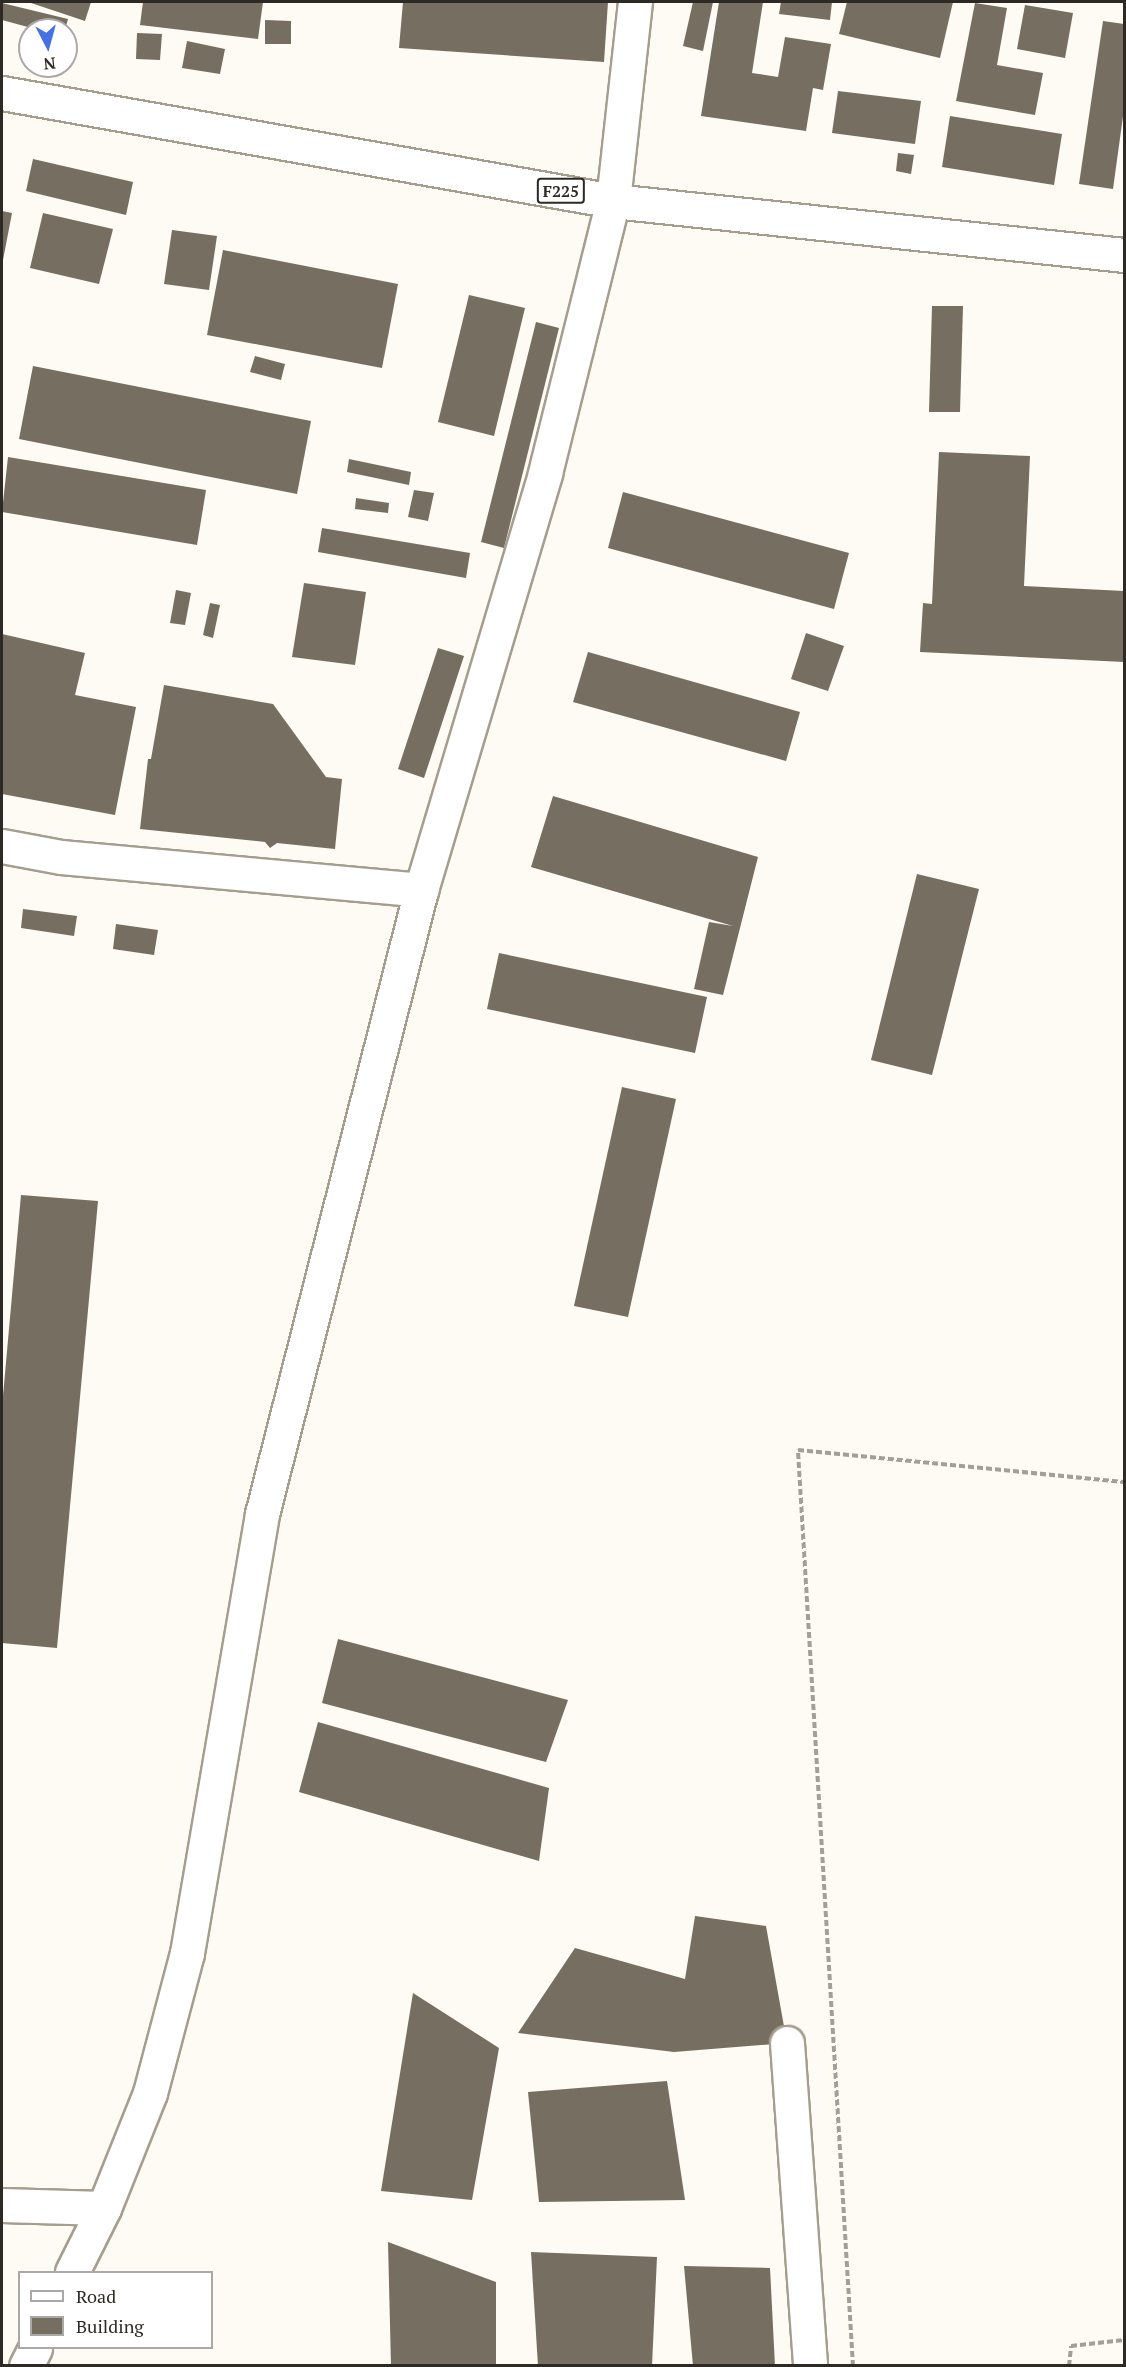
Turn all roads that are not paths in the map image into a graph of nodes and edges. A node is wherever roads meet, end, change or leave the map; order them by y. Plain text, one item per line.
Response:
1 (635, 2) edge
2 (2, 93) edge
3 (613, 201) junction
4 (1125, 255) edge
5 (2, 846) edge
6 (421, 890) junction
7 (787, 2043) dead end
8 (2, 2205) edge
9 (104, 2208) junction
10 (72, 2271) edge
11 (34, 2349) edge
12 (26, 2366) edge
13 (810, 2366) edge

1 - 3 street
2 - 3 street, F225
3 - 4 street, F225
3 - 6 street
5 - 6 street
6 - 9 street
7 - 13 street
8 - 9 street
9 - 10 street
11 - 12 street

